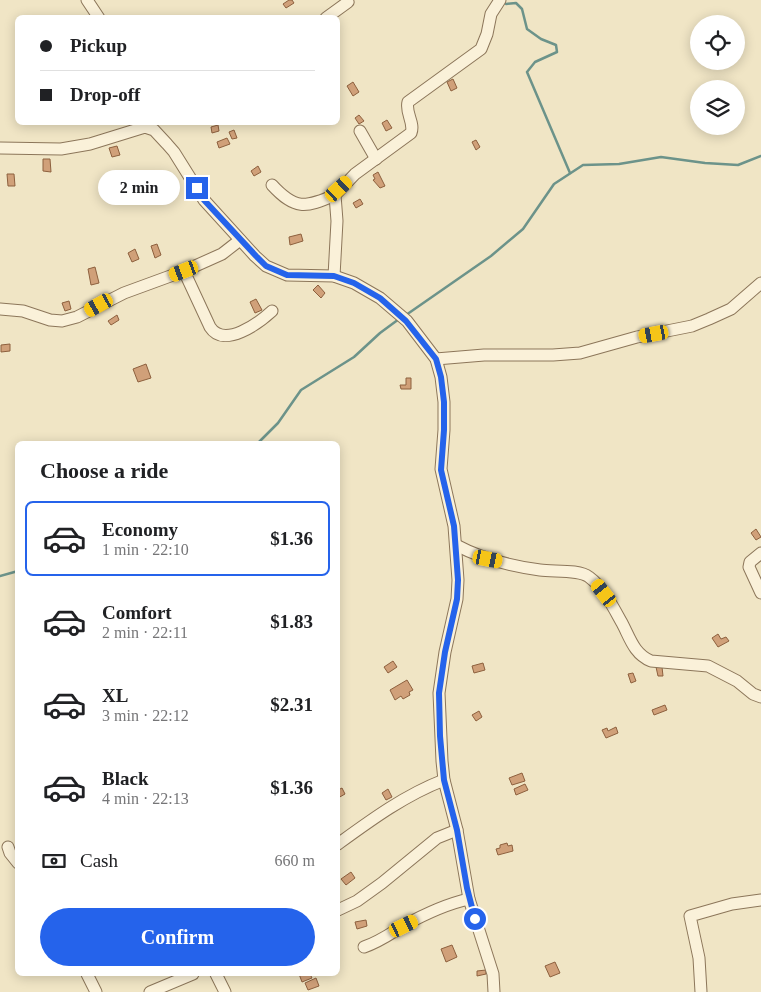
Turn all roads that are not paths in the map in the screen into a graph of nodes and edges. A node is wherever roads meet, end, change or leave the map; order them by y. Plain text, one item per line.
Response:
1 (87, 0) edge
2 (347, 0) edge
3 (500, 0) edge
4 (97, 15) edge
5 (330, 15) edge
6 (148, 125) edge
7 (360, 131) dead end
8 (0, 148) edge
9 (376, 159) junction
10 (272, 184) dead end
11 (335, 195) junction
12 (240, 240) junction
13 (184, 271) junction
14 (334, 276) junction
15 (761, 283) edge
16 (0, 309) edge
17 (272, 311) dead end
18 (436, 359) junction
19 (456, 545) junction
20 (761, 553) edge
21 (761, 593) edge
22 (761, 697) edge
23 (444, 780) junction
24 (457, 830) junction
25 (340, 843) edge
26 (8, 847) dead end
27 (15, 859) edge
28 (469, 899) junction
29 (761, 900) edge
30 (340, 909) edge
31 (364, 947) dead end
32 (88, 976) edge
33 (188, 976) edge
34 (217, 976) edge
35 (96, 992) edge
36 (150, 992) edge
37 (225, 992) edge
38 (494, 992) edge
39 (701, 992) edge

1 - 4 street
2 - 5 street
3 - 9 street
6 - 8 street
6 - 12 street
7 - 9 street
9 - 11 street
10 - 11 street
11 - 14 street
12 - 13 street
12 - 14 street
13 - 16 street
13 - 17 street
14 - 18 street
15 - 18 street
18 - 19 street
19 - 22 street
19 - 23 street
20 - 21 street
23 - 24 street
23 - 25 street
24 - 28 street
24 - 30 street
26 - 27 street
28 - 31 street
28 - 38 street
29 - 39 street
32 - 35 street
33 - 36 street
34 - 37 street

